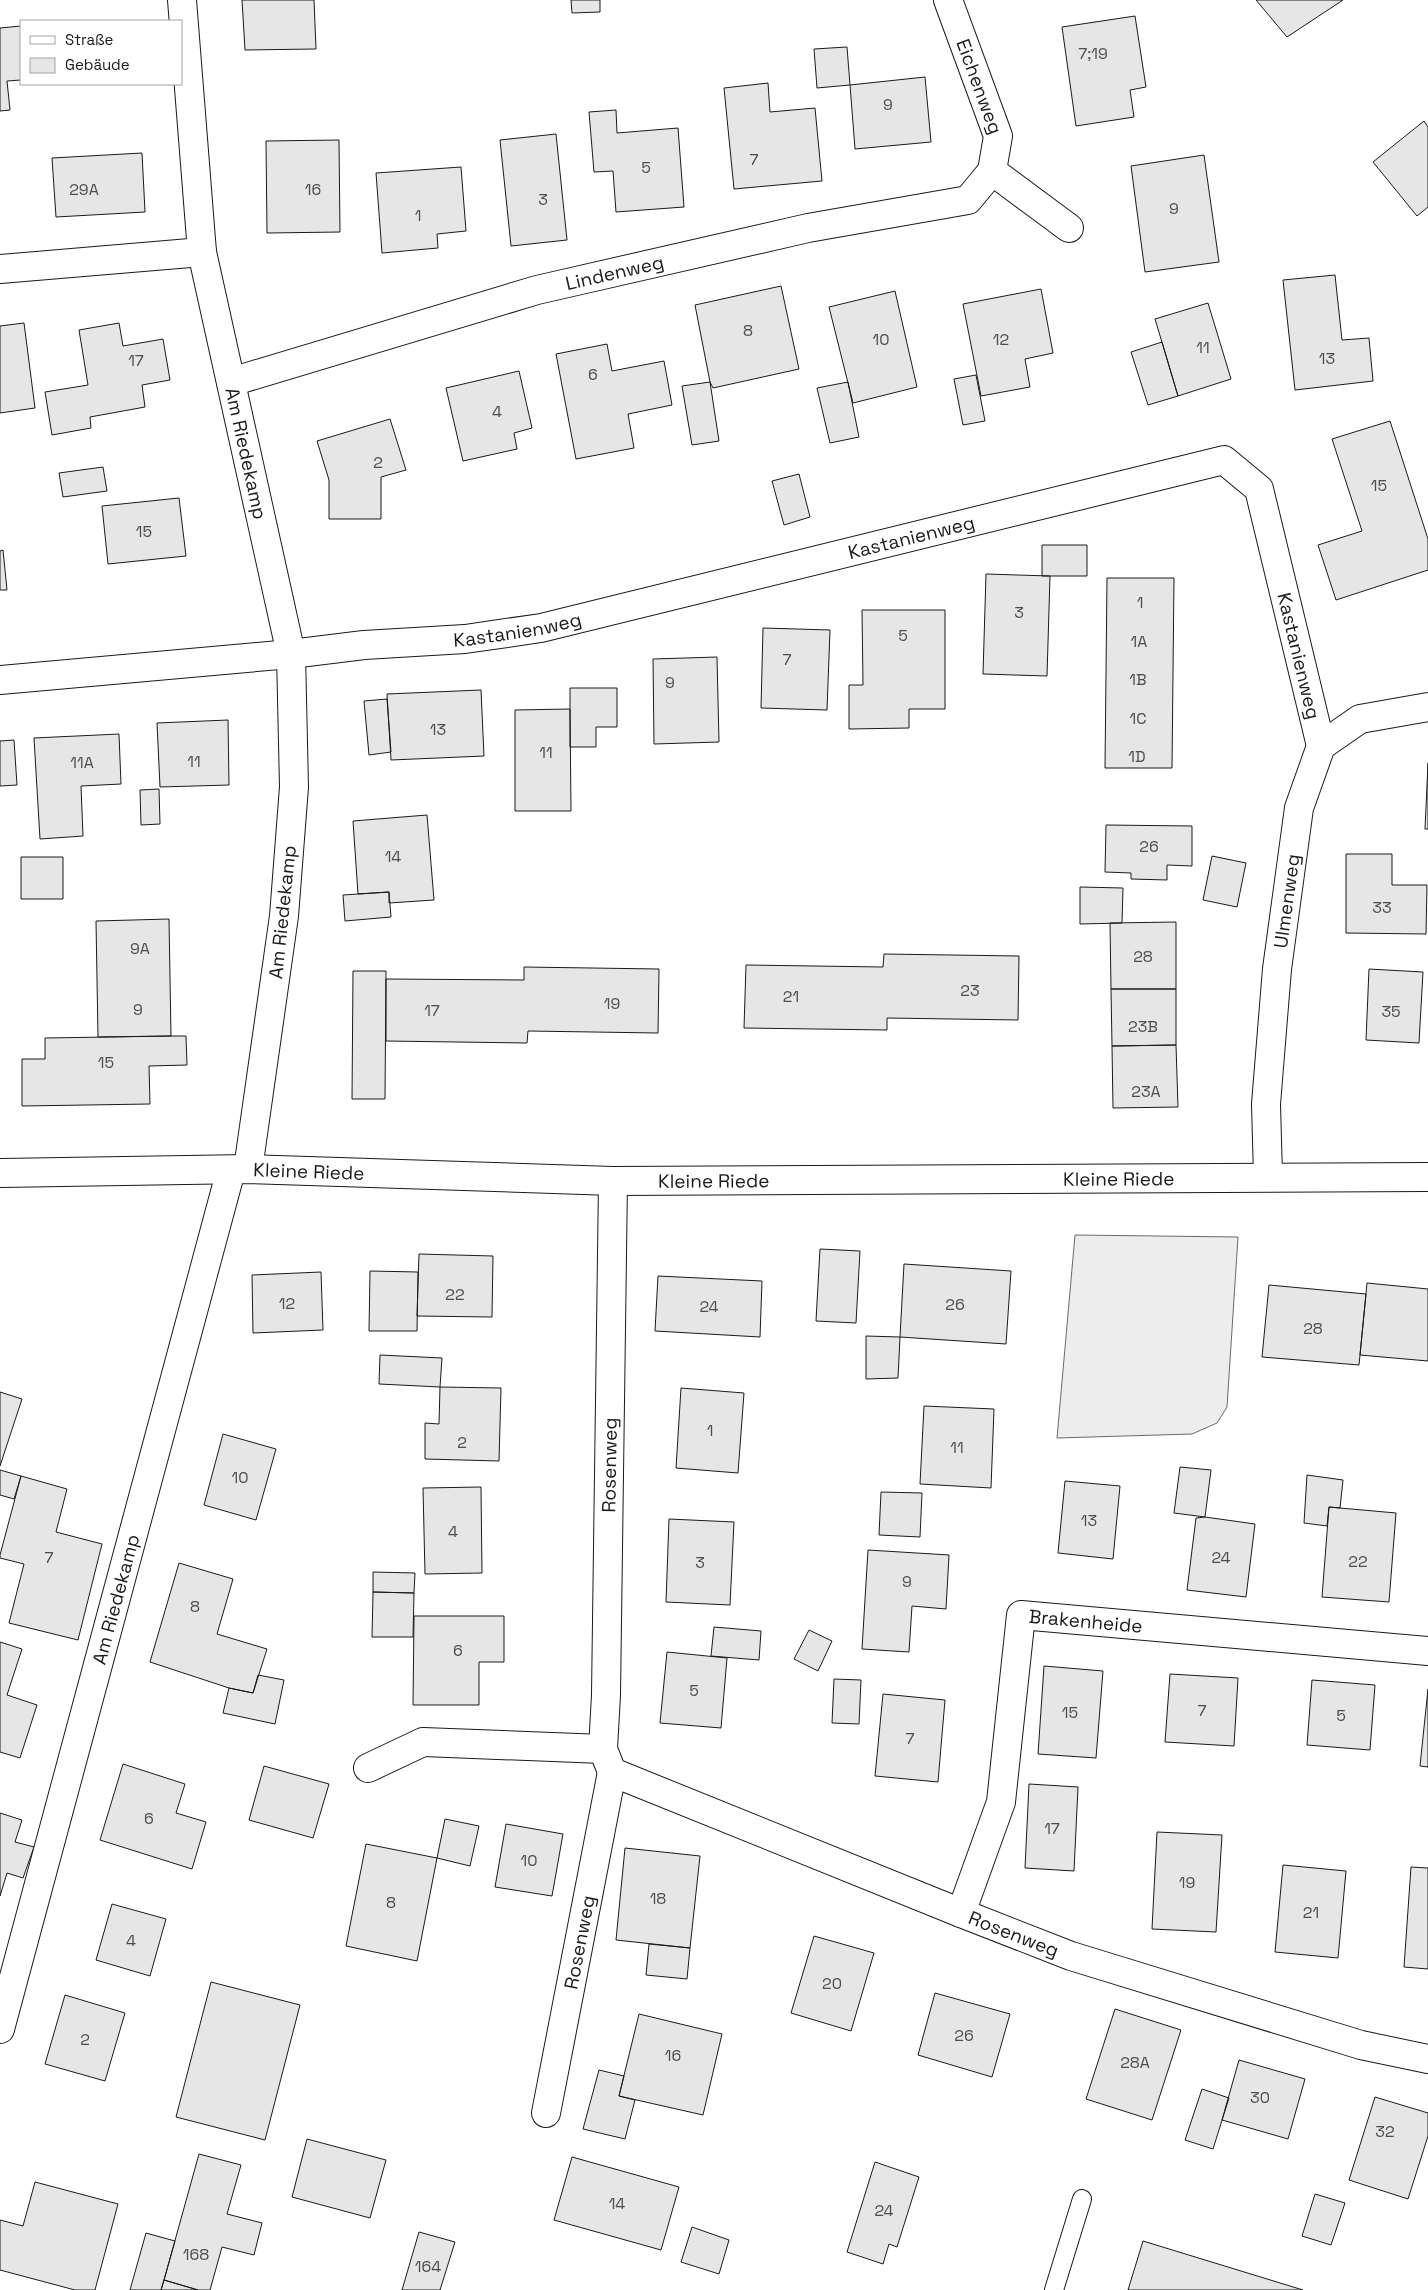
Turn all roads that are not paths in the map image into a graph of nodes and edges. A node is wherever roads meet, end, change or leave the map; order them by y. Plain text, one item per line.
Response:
1 (182, 0) edge
2 (948, 0) edge
3 (992, 171) junction
4 (1069, 228) dead end
5 (202, 252) junction
6 (0, 269) edge
7 (231, 382) junction
8 (291, 654) junction
9 (0, 680) edge
10 (1428, 707) edge
11 (1321, 746) junction
12 (240, 1170) junction
13 (0, 1173) edge
14 (1268, 1176) junction
15 (1428, 1177) edge
16 (613, 1181) junction
17 (1428, 1651) edge
18 (607, 1760) junction
19 (368, 1768) dead end
20 (960, 1914) junction
21 (0, 2029) edge
22 (1428, 2058) edge
23 (546, 2113) dead end
24 (1082, 2199) dead end
25 (1054, 2290) edge

1 - 5 street, Am Riedekamp
2 - 3 street, Eichenweg
3 - 4 street
3 - 7 street, Lindenweg
5 - 6 street
5 - 7 street, Am Riedekamp
7 - 8 street, Am Riedekamp
8 - 9 street
8 - 11 street, Kastanienweg
8 - 12 street, Am Riedekamp
10 - 11 street
11 - 14 street, Ulmenweg
12 - 13 street, Kleine Riede
12 - 16 street, Kleine Riede
12 - 21 street, Am Riedekamp
14 - 15 street, Kleine Riede
14 - 16 street, Kleine Riede
16 - 18 street, Rosenweg
17 - 20 street, Brakenheide
18 - 19 street, Rosenweg
18 - 20 street, Rosenweg
18 - 23 street, Rosenweg
20 - 22 street, Rosenweg
24 - 25 lane

